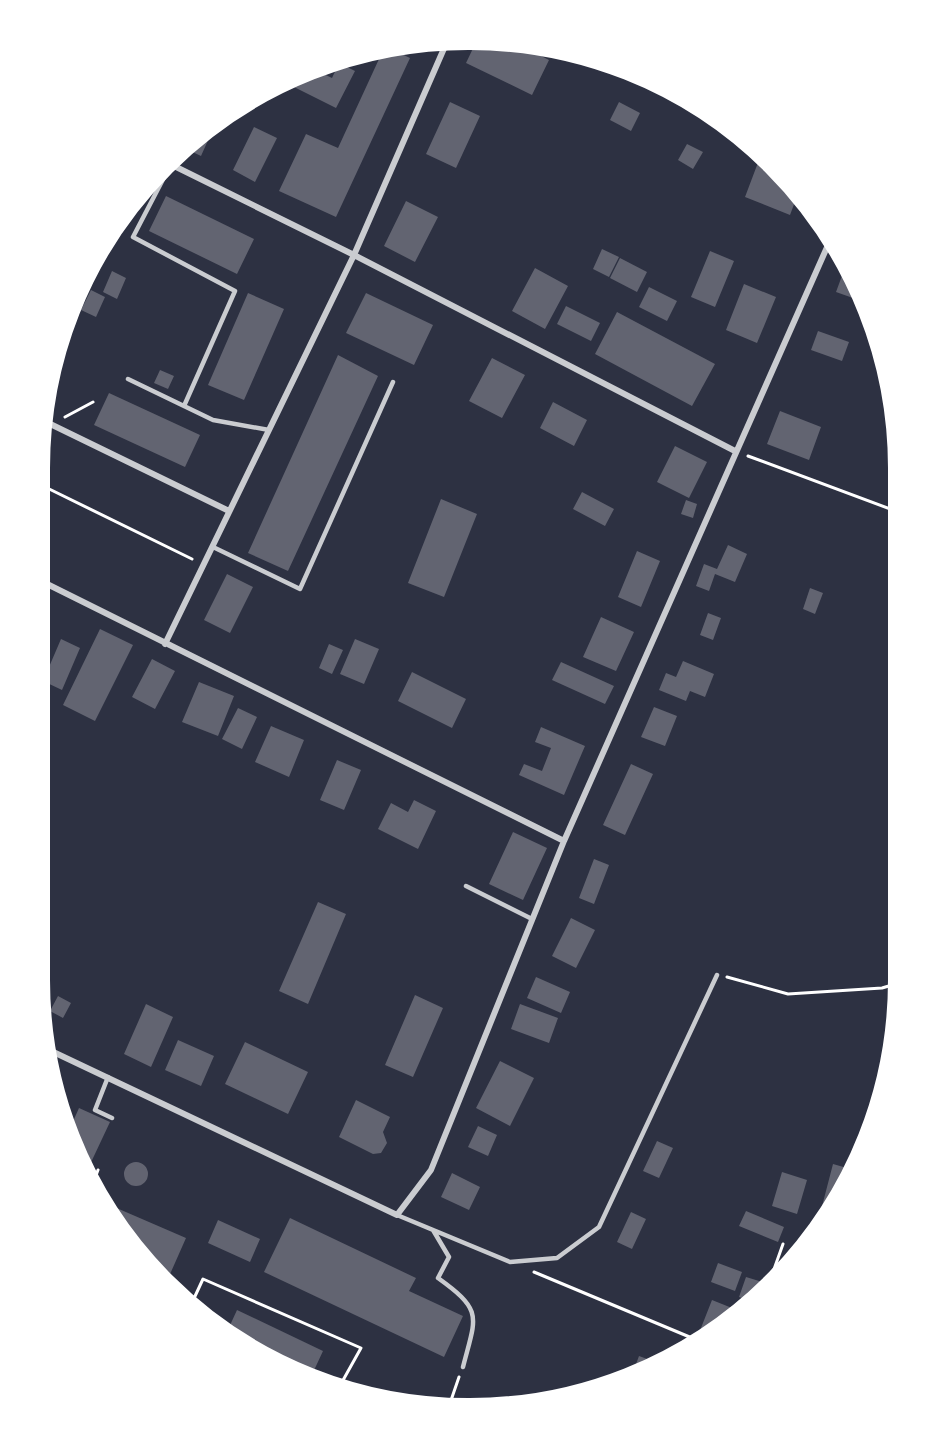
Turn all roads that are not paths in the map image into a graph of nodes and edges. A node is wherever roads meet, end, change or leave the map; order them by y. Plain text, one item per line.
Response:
1 (445, 47) edge
2 (174, 166) edge
3 (161, 180) edge
4 (828, 246) edge
5 (354, 255) junction
6 (128, 379) dead end
7 (393, 382) dead end
8 (184, 406) junction
9 (49, 423) edge
10 (269, 430) junction
11 (735, 451) junction
12 (229, 511) junction
13 (213, 548) junction
14 (46, 584) edge
15 (165, 644) junction
16 (564, 840) junction
17 (466, 886) dead end
18 (532, 919) junction
19 (717, 975) road end
20 (53, 1052) edge
21 (108, 1077) junction
22 (112, 1118) dead end
23 (398, 1215) junction
24 (433, 1230) junction
25 (463, 1367) road end

1 - 5 street
2 - 5 street
3 - 8 lane
4 - 11 street
5 - 10 street
5 - 11 street
6 - 8 lane
7 - 13 lane
8 - 10 lane
9 - 12 street
10 - 12 street
11 - 16 street
12 - 13 street
13 - 15 street
14 - 15 street
15 - 16 street
16 - 18 street
17 - 18 lane
18 - 23 street
19 - 24 lane
20 - 21 street
21 - 22 lane
21 - 23 street
23 - 24 lane
24 - 25 lane

